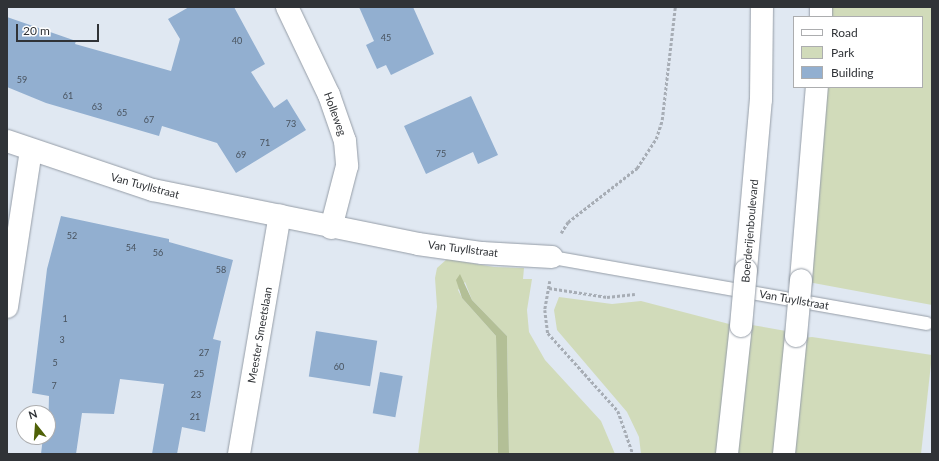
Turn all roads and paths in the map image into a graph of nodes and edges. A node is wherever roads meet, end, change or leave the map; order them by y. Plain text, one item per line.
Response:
1 (287, 7) edge
2 (675, 7) edge
3 (762, 7) edge
4 (817, 88) edge
5 (7, 141) edge
6 (31, 151) junction
7 (280, 216) junction
8 (331, 228) junction
9 (552, 257) junction
10 (549, 288) dead end
11 (7, 307) edge
12 (926, 323) dead end
13 (239, 454) edge
14 (633, 454) edge
15 (727, 454) edge
16 (784, 454) edge

1 - 8 street, Holleweg
2 - 9 path
3 - 15 street, Boerderijenboulevard, bridge
4 - 16 street, bridge
5 - 6 street, Van Tuyllstraat
6 - 7 street, Van Tuyllstraat
6 - 11 street
7 - 8 street, Van Tuyllstraat
7 - 13 street, Meester Smeetslaan
8 - 9 street, Van Tuyllstraat
9 - 12 lane, Van Tuyllstraat
10 - 14 path

